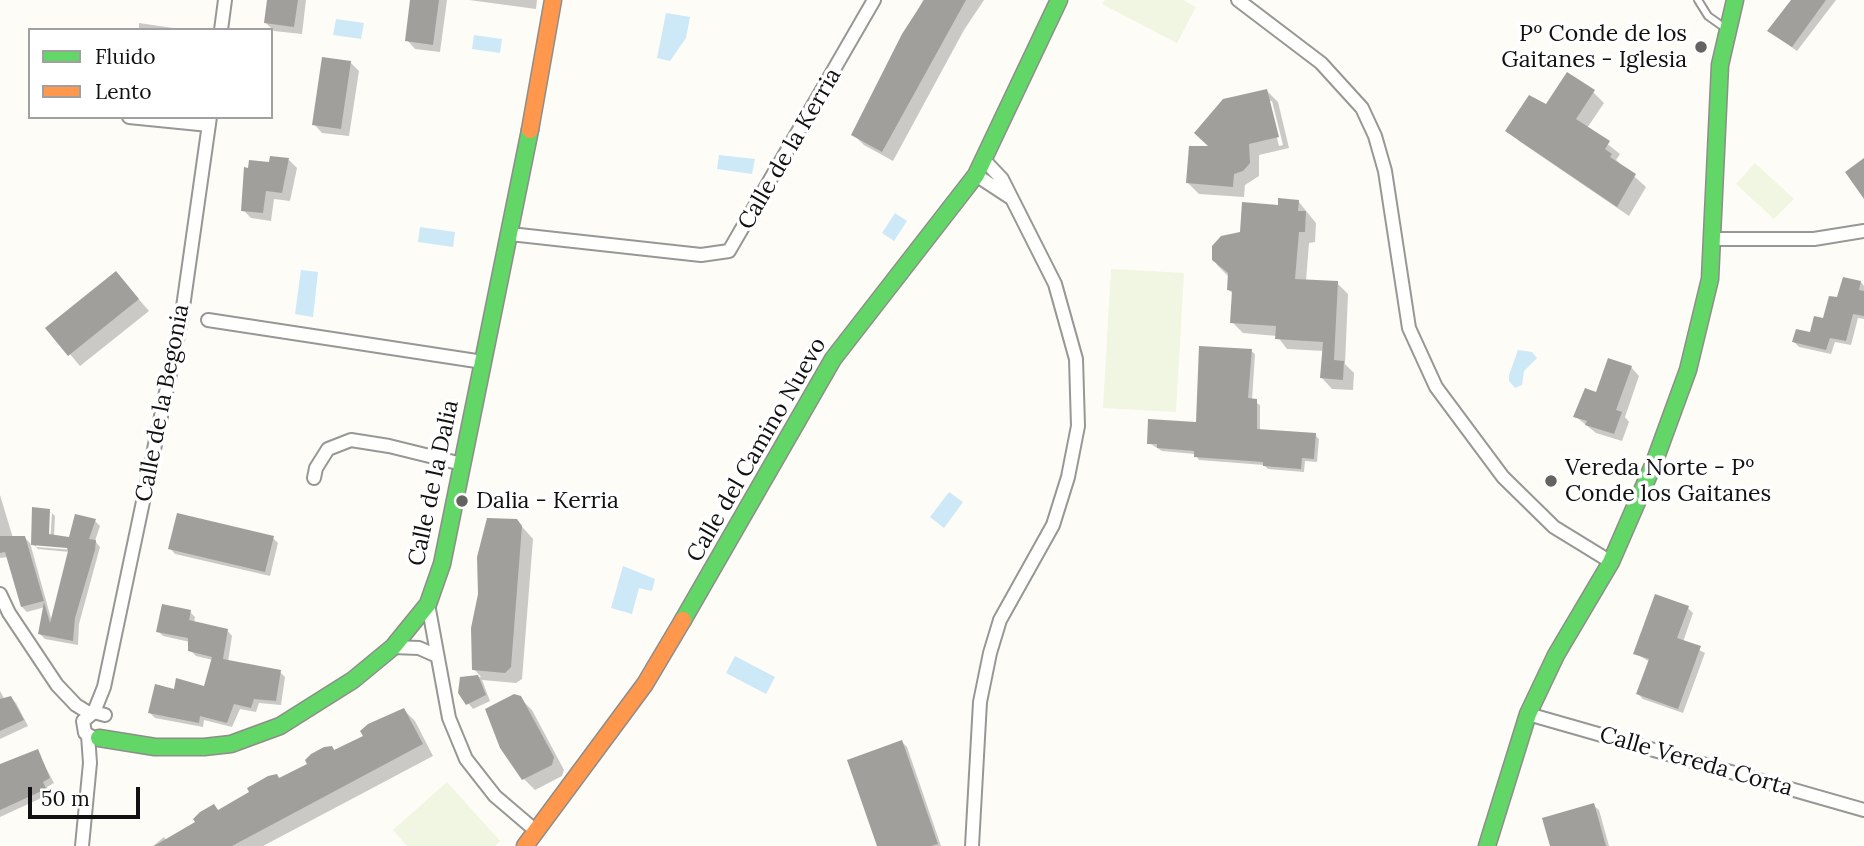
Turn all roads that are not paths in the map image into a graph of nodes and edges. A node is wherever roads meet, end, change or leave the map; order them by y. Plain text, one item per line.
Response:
1 (225, 0) edge
2 (553, 0) edge
3 (874, 0) edge
4 (1059, 0) edge
5 (1238, 0) edge
6 (1698, 0) edge
7 (1735, 0) edge
8 (221, 28) edge
9 (1727, 29) junction
10 (169, 119) edge
11 (209, 121) edge
12 (980, 167) junction
13 (1864, 230) edge
14 (510, 234) junction
15 (1714, 239) junction
16 (208, 320) dead end
17 (483, 362) junction
18 (462, 464) junction
19 (314, 478) dead end
20 (1611, 562) junction
21 (0, 594) edge
22 (428, 604) junction
23 (393, 647) junction
24 (437, 656) junction
25 (96, 713) junction
26 (1528, 714) junction
27 (96, 737) junction
28 (1864, 810) edge
29 (536, 831) junction
30 (82, 846) edge
31 (525, 846) edge
32 (972, 846) edge
33 (1487, 846) edge

1 - 8 street
2 - 14 street, Calle de la Dalia
3 - 14 street, Calle de la Kerria
4 - 12 street, Calle del Camino Nuevo
5 - 20 street
6 - 9 lane
7 - 9 street
9 - 15 street
10 - 11 street
11 - 25 street, Calle de la Begonia
12 - 29 street, Calle del Camino Nuevo
12 - 32 street
13 - 15 street
14 - 17 street, Calle de la Dalia
15 - 20 street
16 - 17 street
17 - 18 street, Calle de la Dalia
18 - 19 street
18 - 22 street, Calle de la Dalia
20 - 26 street
21 - 25 street
22 - 23 street, Calle de la Dalia
22 - 24 street
23 - 24 street
23 - 27 street, Calle de la Dalia
24 - 29 street
25 - 27 street
25 - 27 street
26 - 28 street, Calle Vereda Corta
26 - 33 street
27 - 30 street
29 - 31 street, Calle del Camino Nuevo

